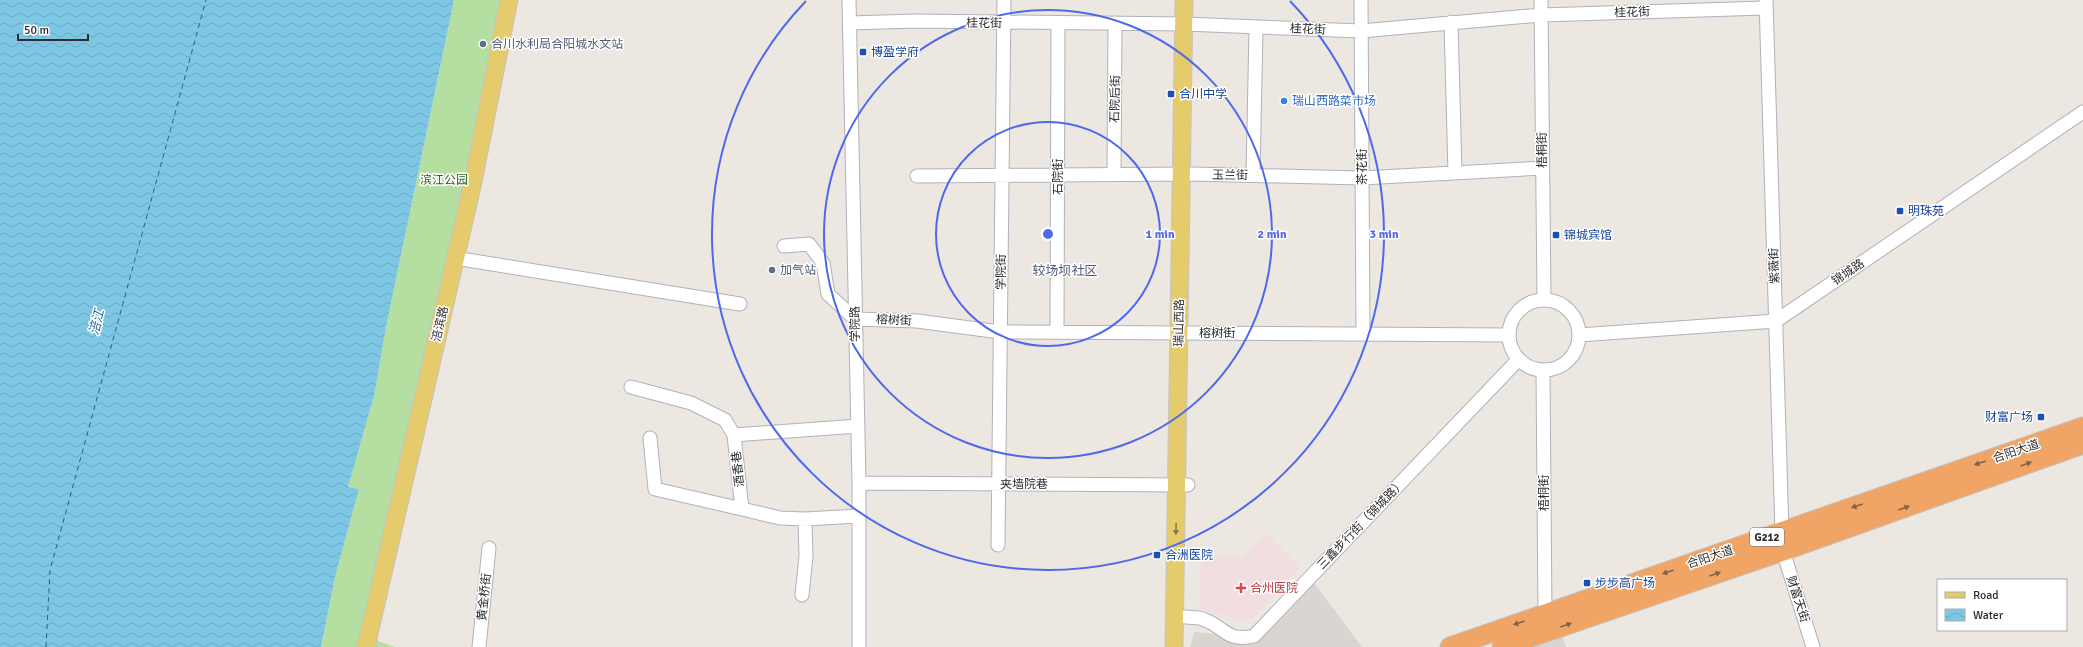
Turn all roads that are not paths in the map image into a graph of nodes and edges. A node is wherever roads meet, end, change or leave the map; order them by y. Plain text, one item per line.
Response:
1 (509, 0) edge
2 (849, 0) edge
3 (1004, 0) edge
4 (1184, 0) edge
5 (1194, 0) edge
6 (1361, 0) edge
7 (1541, 0) edge
8 (1766, 4) edge
9 (1541, 15) junction
10 (1451, 22) junction
11 (850, 23) junction
12 (1004, 23) junction
13 (1058, 23) junction
14 (1116, 23) junction
15 (1189, 25) junction
16 (1256, 28) junction
17 (1361, 31) junction
18 (2083, 112) edge
19 (1542, 168) junction
20 (1455, 173) junction
21 (1114, 174) junction
22 (1186, 174) junction
23 (1002, 175) junction
24 (1058, 175) junction
25 (1253, 175) junction
26 (917, 176) dead end
27 (1362, 178) junction
28 (784, 246) dead end
29 (455, 258) junction
30 (1544, 299) junction
31 (740, 304) dead end
32 (855, 319) junction
33 (1776, 321) junction
34 (1000, 332) junction
35 (1057, 332) junction
36 (1184, 333) junction
37 (1362, 334) junction
38 (1508, 335) junction
39 (1579, 335) junction
40 (1518, 360) junction
41 (1544, 371) junction
42 (631, 387) dead end
43 (858, 426) junction
44 (2083, 427) edge
45 (734, 435) junction
46 (650, 438) dead end
47 (2083, 444) edge
48 (859, 483) junction
49 (999, 484) junction
50 (1182, 485) junction
51 (742, 509) junction
52 (859, 516) junction
53 (805, 519) junction
54 (1782, 532) junction
55 (998, 545) dead end
56 (490, 548) dead end
57 (1783, 551) junction
58 (802, 595) dead end
59 (1545, 615) junction
60 (1180, 620) junction
61 (366, 647) edge
62 (479, 647) edge
63 (860, 647) edge
64 (1168, 647) edge
65 (1174, 647) edge
66 (1186, 647) edge
67 (1450, 647) edge
68 (1502, 647) edge
69 (1814, 647) edge

1 - 29 main road, 涪滨路
2 - 11 street, 学院路
3 - 12 street, 学院街
4 - 15 main road, 瑞山西路
5 - 15 main road, 瑞山西路
6 - 17 street, 茶花街
7 - 9 street, 梧桐街
8 - 9 street, 桂花街
8 - 33 street, 紫薇街
9 - 10 street, 桂花街
9 - 19 street, 梧桐街
10 - 17 street, 桂花街
10 - 20 street
11 - 12 street, 桂花街
11 - 32 street, 学院路
12 - 13 street, 桂花街
12 - 23 street, 学院街
13 - 14 street, 桂花街
13 - 24 street, 石院街
14 - 15 street, 桂花街
14 - 21 street, 石院后街
15 - 16 street, 桂花街
15 - 22 main road, 瑞山西路
16 - 17 street, 桂花街
16 - 25 street
17 - 27 street, 茶花街
18 - 33 street, 锦城路
19 - 20 street, 玉兰街
19 - 30 street, 梧桐街
20 - 27 street, 玉兰街
21 - 22 street, 玉兰街
21 - 24 street, 玉兰街
22 - 25 street, 玉兰街
22 - 36 main road, 瑞山西路
23 - 24 street, 玉兰街
23 - 26 street, 玉兰街
23 - 34 street, 学院街
24 - 35 street, 石院街
25 - 27 street, 玉兰街
27 - 37 street, 茶花街
28 - 32 street
29 - 31 street
29 - 61 main road, 涪滨路
30 - 38 street
30 - 39 street
32 - 34 street, 榕树街
32 - 43 street, 学院路
33 - 39 street
33 - 54 street, 紫薇街
34 - 35 street, 榕树街
34 - 49 street, 学院街
35 - 36 street, 榕树街
36 - 37 street, 榕树街
36 - 50 main road, 瑞山西路
37 - 38 street, 榕树街
38 - 40 street
39 - 41 street
40 - 41 street
40 - 60 street, 三鑫步行街（锦城路）
41 - 59 street, 梧桐街
42 - 45 street
43 - 45 street, 酒香巷
43 - 48 street, 学院路
44 -> 54 highway, 合阳大道 / G212
45 - 51 street, 酒香巷
46 - 51 street
57 -> 47 highway, 合阳大道 / G212
48 - 49 street, 夹墙院巷
48 - 52 street, 学院路
49 - 50 street, 夹墙院巷
49 - 55 street, 学院街
50 - 60 main road, 瑞山西路
51 - 53 street
52 - 53 street
52 - 63 street, 学院路
53 - 58 street
54 -> 59 highway, 合阳大道 / G212
56 - 62 street, 黄金桥街
68 -> 57 highway, 合阳大道 / G212
57 - 69 street, 财富天街
59 -> 67 highway, 合阳大道 / G212
60 - 64 main road
60 - 65 main road, 瑞山西路
60 - 66 main road, 瑞山西路

